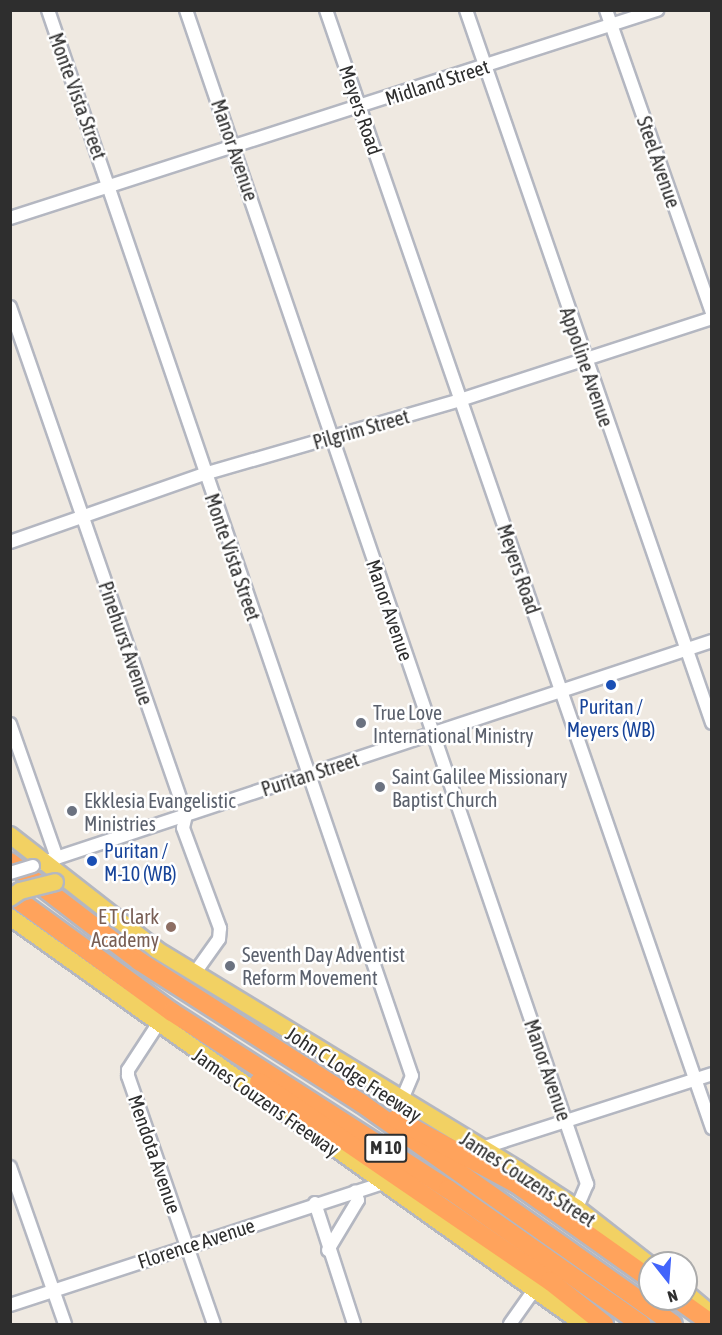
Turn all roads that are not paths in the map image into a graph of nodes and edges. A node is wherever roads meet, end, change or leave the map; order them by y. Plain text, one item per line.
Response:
1 (48, 10) edge
2 (186, 10) edge
3 (326, 10) edge
4 (466, 10) edge
5 (606, 10) edge
6 (657, 10) edge
7 (611, 25) junction
8 (486, 66) junction
9 (360, 108) junction
10 (235, 146) junction
11 (110, 184) junction
12 (10, 218) edge
13 (10, 307) edge
14 (711, 313) edge
15 (711, 318) edge
16 (584, 361) junction
17 (460, 400) junction
18 (330, 438) junction
19 (204, 474) junction
20 (82, 516) junction
21 (10, 542) edge
22 (711, 640) edge
23 (686, 649) junction
24 (560, 691) junction
25 (711, 723) edge
26 (10, 724) edge
27 (433, 733) junction
28 (308, 775) junction
29 (186, 815) junction
30 (10, 835) edge
31 (10, 862) edge
32 (45, 862) junction
33 (10, 873) edge
34 (10, 896) edge
35 (94, 902) junction
36 (10, 917) edge
37 (194, 974) junction
38 (158, 1024) junction
39 (216, 1042) junction
40 (711, 1074) edge
41 (695, 1080) junction
42 (402, 1100) junction
43 (361, 1103) junction
44 (566, 1122) junction
45 (711, 1128) edge
46 (482, 1148) junction
47 (10, 1167) edge
48 (381, 1184) junction
49 (355, 1191) junction
50 (315, 1203) junction
51 (577, 1208) junction
52 (187, 1246) junction
53 (328, 1250) junction
54 (638, 1256) edge
55 (638, 1270) edge
56 (534, 1290) junction
57 (53, 1291) junction
58 (698, 1304) edge
59 (10, 1305) edge
60 (693, 1311) edge
61 (711, 1315) edge
62 (64, 1324) edge
63 (214, 1324) edge
64 (354, 1324) edge
65 (510, 1324) edge
66 (583, 1324) edge
67 (604, 1324) edge
68 (641, 1324) edge
69 (673, 1324) edge
70 (711, 1324) edge

1 - 11 street, Monte Vista Street
2 - 10 street, Manor Avenue
3 - 9 street, Meyers Road
4 - 8 street, Appoline Avenue
5 - 7 street, Steel Avenue
6 - 7 street, Midland Street
7 - 8 street, Midland Street
7 - 14 street, Steel Avenue
8 - 9 street, Midland Street
8 - 16 street, Appoline Avenue
9 - 10 street, Midland Street
9 - 17 street, Meyers Road
10 - 11 street, Midland Street
10 - 18 street, Manor Avenue
11 - 12 street, Midland Street
11 - 19 street, Monte Vista Street
13 - 20 street, Pinehurst Avenue
15 - 16 street, Pilgrim Street
16 - 17 street, Pilgrim Street
16 - 23 street, Appoline Avenue
17 - 18 street, Pilgrim Street
17 - 24 street, Meyers Road
18 - 19 street, Pilgrim Street
18 - 27 street, Manor Avenue
19 - 20 street, Pilgrim Street
19 - 28 street, Monte Vista Street
20 - 21 street, Pilgrim Street
20 - 29 street, Pinehurst Avenue
22 - 23 street, Puritan Street
23 - 24 street, Puritan Street
23 - 25 street, Appoline Avenue
24 - 27 street, Puritan Street
24 - 41 street, Meyers Road
26 - 32 street
27 - 28 street, Puritan Street
27 - 44 street, Manor Avenue
28 - 29 street, Puritan Street
28 - 42 street, Monte Vista Street
29 - 32 street, Puritan Street
29 - 37 street, Pinehurst Avenue
30 - 32 main road
31 - 43 highway, John C Lodge Freeway / M 10
32 - 33 street, Puritan Street, bridge
32 - 35 main road
34 - 35 main road, bridge
34 - 39 highway, M 10
35 - 37 main road
36 - 38 main road, James Couzens Freeway
37 - 42 main road
38 - 48 main road, James Couzens Freeway
38 - 52 street, Mendota Avenue
39 - 67 highway
39 - 68 highway, M 10
40 - 41 street
41 - 44 street
41 - 45 street, Meyers Road
42 - 46 main road, James Couzens Street
43 - 55 highway
43 - 69 highway, John C Lodge Freeway / M 10
44 - 46 street
44 - 51 street, Manor Avenue
46 - 51 main road, James Couzens Street
47 - 57 street
48 - 49 street, Florence Avenue
48 - 56 main road, James Couzens Freeway
49 - 50 street, Florence Avenue
49 - 53 street
50 - 52 street, Florence Avenue
50 - 53 street
51 - 54 main road, James Couzens Street
52 - 57 street, Florence Avenue
52 - 63 street, Mendota Avenue
53 - 64 street
56 - 65 street
56 - 66 main road, James Couzens Freeway
57 - 59 street, Florence Avenue
57 - 62 street
58 - 61 main road
60 - 70 highway

